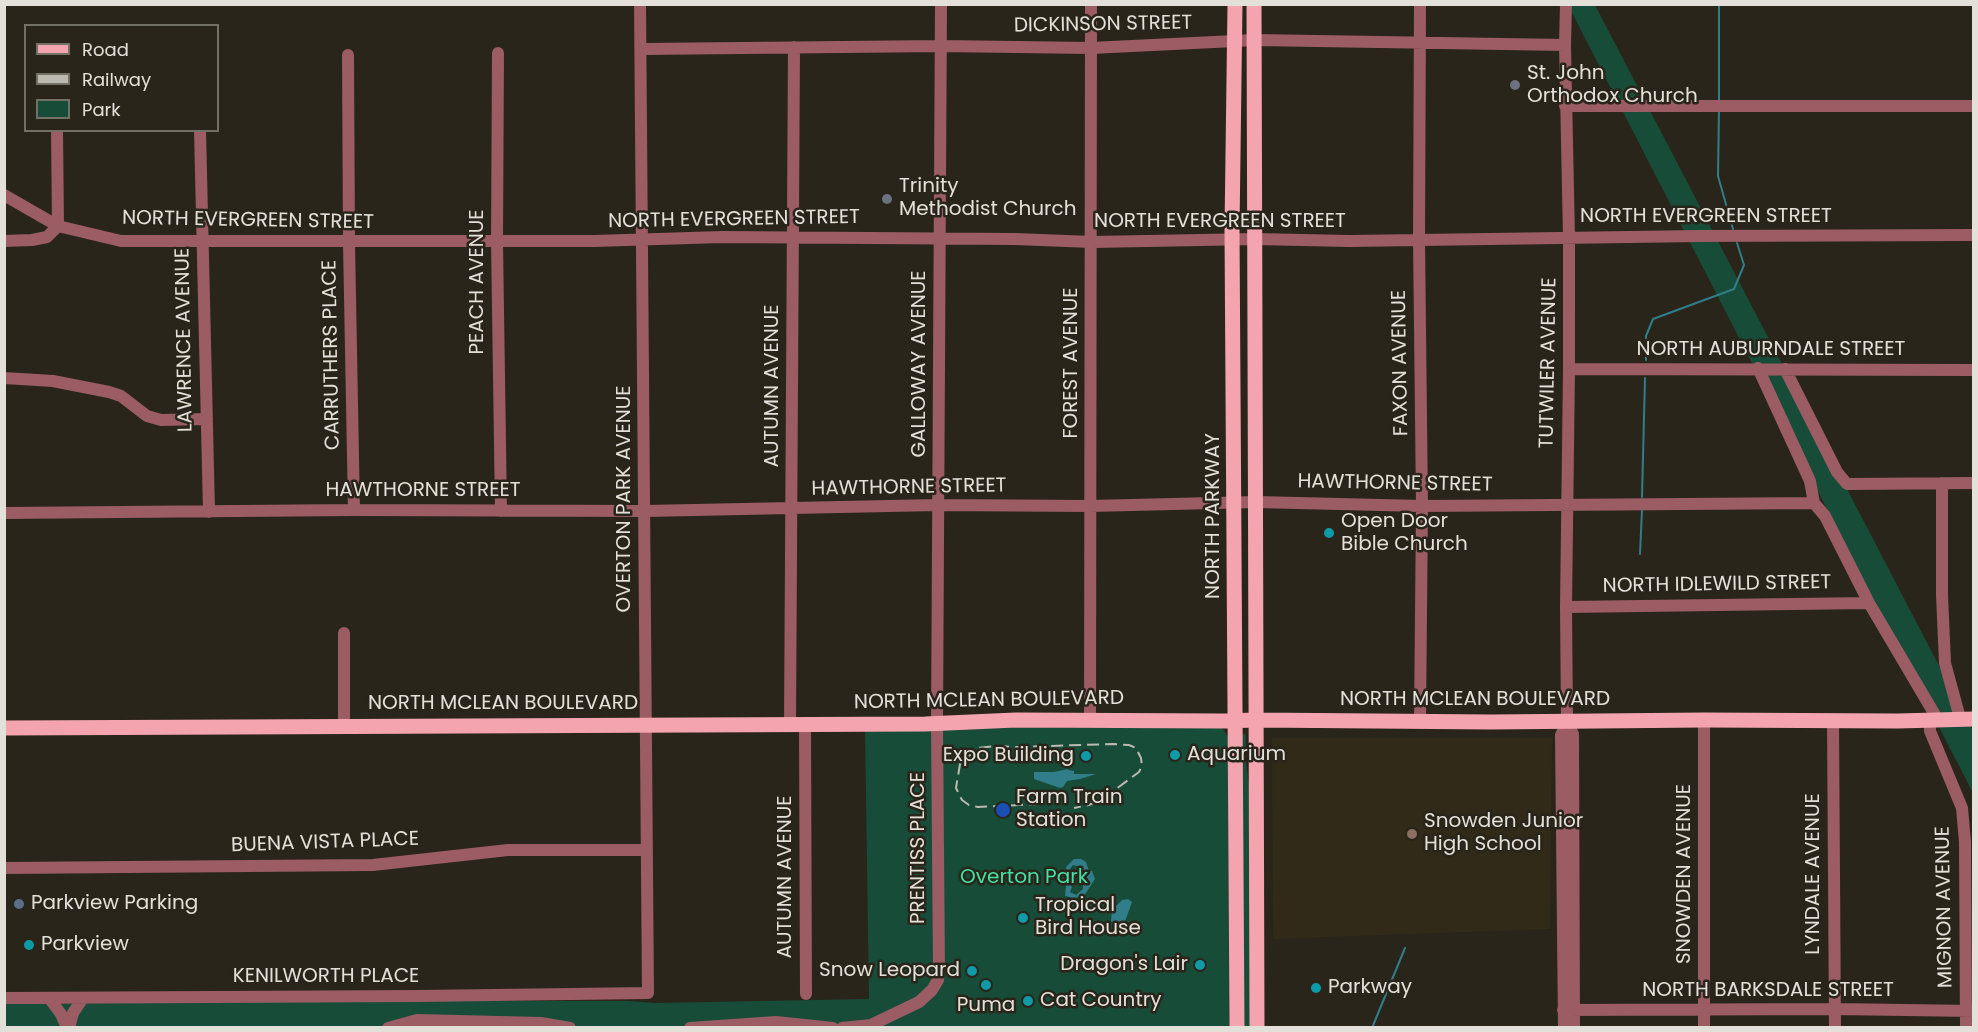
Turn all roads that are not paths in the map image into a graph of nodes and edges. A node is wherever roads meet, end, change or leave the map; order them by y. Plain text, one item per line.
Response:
1 (640, 4) edge
2 (941, 4) edge
3 (1091, 4) edge
4 (1235, 4) edge
5 (1254, 4) edge
6 (1420, 4) edge
7 (1566, 4) edge
8 (1255, 40) junction
9 (1235, 41) junction
10 (1420, 44) junction
11 (1565, 45) junction
12 (941, 46) junction
13 (794, 47) junction
14 (1091, 48) junction
15 (642, 50) junction
16 (498, 53) dead end
17 (348, 55) dead end
18 (1565, 106) junction
19 (1974, 106) edge
20 (57, 132) edge
21 (200, 132) edge
22 (4, 195) edge
23 (58, 226) junction
24 (1974, 235) edge
25 (643, 238) junction
26 (792, 238) junction
27 (1569, 238) junction
28 (939, 239) junction
29 (1233, 239) junction
30 (1255, 239) junction
31 (1419, 239) junction
32 (4, 241) edge
33 (203, 242) junction
34 (497, 242) junction
35 (1092, 242) junction
36 (349, 243) junction
37 (1758, 368) junction
38 (1569, 369) junction
39 (1785, 369) junction
40 (1974, 370) edge
41 (4, 378) edge
42 (207, 419) junction
43 (1942, 483) junction
44 (1974, 483) edge
45 (1256, 502) junction
46 (1814, 503) junction
47 (1235, 504) junction
48 (1566, 504) junction
49 (938, 505) junction
50 (1090, 506) junction
51 (1422, 506) junction
52 (792, 509) junction
53 (354, 510) junction
54 (501, 511) junction
55 (645, 511) junction
56 (209, 512) junction
57 (4, 513) edge
58 (1869, 603) junction
59 (1566, 607) junction
60 (344, 633) dead end
61 (1967, 718) edge
62 (1257, 720) junction
63 (1704, 720) junction
64 (1934, 720) junction
65 (1090, 721) junction
66 (1236, 721) junction
67 (1420, 721) junction
68 (1567, 721) junction
69 (1833, 721) junction
70 (937, 723) junction
71 (797, 724) junction
72 (344, 725) junction
73 (646, 725) junction
74 (4, 728) edge
75 (647, 850) junction
76 (4, 868) edge
77 (648, 993) joint
78 (806, 994) dead end
79 (4, 998) edge
80 (49, 998) junction
81 (83, 998) junction
82 (1835, 1009) junction
83 (1568, 1010) junction
84 (1704, 1010) junction
85 (1970, 1011) edge
86 (68, 1028) edge
87 (388, 1028) edge
88 (570, 1028) edge
89 (690, 1028) edge
90 (833, 1028) edge
91 (842, 1028) edge
92 (1237, 1028) edge
93 (1257, 1028) edge
94 (1564, 1028) edge
95 (1574, 1028) edge
96 (1704, 1028) edge
97 (1835, 1028) edge
98 (1966, 1028) edge

1 - 15 street, OVERTON PARK AVENUE
2 - 12 street, GALLOWAY AVENUE
3 - 14 street, FOREST AVENUE
4 - 9 main road, NORTH PARKWAY
5 - 8 main road, NORTH PARKWAY
6 - 10 street, FAXON AVENUE
7 - 11 street, TUTWILER AVENUE
8 - 9 street, DICKINSON STREET
8 - 10 street, DICKINSON STREET
8 - 30 main road, NORTH PARKWAY
9 - 14 street, DICKINSON STREET
9 - 29 main road, NORTH PARKWAY
10 - 11 street, DICKINSON STREET
10 - 31 street, FAXON AVENUE
11 - 18 street, TUTWILER AVENUE
12 - 13 street, DICKINSON STREET
12 - 14 street, DICKINSON STREET
12 - 28 street, GALLOWAY AVENUE
13 - 15 street, DICKINSON STREET
13 - 26 street, AUTUMN AVENUE
14 - 35 street, FOREST AVENUE
15 - 25 street, OVERTON PARK AVENUE
16 - 34 street, PEACH AVENUE
17 - 36 street, CARRUTHERS PLACE
18 - 19 street
18 - 27 street, TUTWILER AVENUE
20 - 23 street
21 - 33 street, LAWRENCE AVENUE
22 - 23 street, NORTH EVERGREEN STREET
23 - 32 street
23 - 33 street, NORTH EVERGREEN STREET
24 - 27 street, NORTH EVERGREEN STREET
25 - 26 street, NORTH EVERGREEN STREET
25 - 34 street, NORTH EVERGREEN STREET
25 - 55 street, OVERTON PARK AVENUE
26 - 28 street, NORTH EVERGREEN STREET
26 - 52 street, AUTUMN AVENUE
27 - 31 street, NORTH EVERGREEN STREET
27 - 38 street, TUTWILER AVENUE
28 - 35 street, NORTH EVERGREEN STREET
28 - 49 street, GALLOWAY AVENUE
29 - 30 street, NORTH EVERGREEN STREET
29 - 35 street, NORTH EVERGREEN STREET
29 - 47 main road, NORTH PARKWAY
30 - 31 street, NORTH EVERGREEN STREET
30 - 45 main road, NORTH PARKWAY
31 - 51 street, FAXON AVENUE
33 - 36 street, NORTH EVERGREEN STREET
33 - 42 street, LAWRENCE AVENUE
34 - 36 street, NORTH EVERGREEN STREET
34 - 54 street, PEACH AVENUE
35 - 50 street, FOREST AVENUE
36 - 53 street, CARRUTHERS PLACE
37 - 38 street, NORTH AUBURNDALE STREET
37 - 39 street, NORTH AUBURNDALE STREET
37 - 46 street
38 - 48 street, TUTWILER AVENUE
39 - 40 street, NORTH AUBURNDALE STREET
39 - 43 street
41 - 42 street
42 - 56 street, LAWRENCE AVENUE
43 - 44 street
43 - 61 street
45 - 47 street, HAWTHORNE STREET
45 - 51 street, HAWTHORNE STREET
45 - 62 main road, NORTH PARKWAY
46 - 48 street, HAWTHORNE STREET
46 - 58 street, MIGNON AVENUE
47 - 50 street, HAWTHORNE STREET
47 - 66 main road, NORTH PARKWAY
48 - 51 street, HAWTHORNE STREET
48 - 59 street, TUTWILER AVENUE
49 - 50 street, HAWTHORNE STREET
49 - 52 street, HAWTHORNE STREET
49 - 70 street, GALLOWAY AVENUE
50 - 65 street, FOREST AVENUE
51 - 67 street, FAXON AVENUE
52 - 55 street, HAWTHORNE STREET
52 - 71 street, AUTUMN AVENUE
53 - 54 street, HAWTHORNE STREET
53 - 56 street, HAWTHORNE STREET
54 - 55 street, HAWTHORNE STREET
55 - 73 street, OVERTON PARK AVENUE
56 - 57 street, HAWTHORNE STREET
58 - 59 street, NORTH IDLEWILD STREET
58 - 64 street, MIGNON AVENUE
59 - 68 street, TUTWILER AVENUE
60 - 72 street
61 - 64 main road, NORTH MCLEAN BOULEVARD
62 - 66 main road, NORTH MCLEAN BOULEVARD
62 - 67 main road, NORTH MCLEAN BOULEVARD
62 - 93 main road, NORTH PARKWAY
63 - 68 main road, NORTH MCLEAN BOULEVARD
63 - 69 main road, NORTH MCLEAN BOULEVARD
63 - 84 street, SNOWDEN AVENUE
64 - 69 main road, NORTH MCLEAN BOULEVARD
64 - 85 street, MIGNON AVENUE
65 - 66 main road, NORTH MCLEAN BOULEVARD
65 - 70 main road, NORTH MCLEAN BOULEVARD
66 - 92 main road, NORTH PARKWAY
67 - 68 main road, NORTH MCLEAN BOULEVARD
68 - 83 street, TUTWILER AVENUE
69 - 82 street, LYNDALE AVENUE
70 - 71 main road, NORTH MCLEAN BOULEVARD
70 - 91 street, PRENTISS PLACE
71 - 73 main road, NORTH MCLEAN BOULEVARD
71 - 78 street, AUTUMN AVENUE
72 - 73 main road, NORTH MCLEAN BOULEVARD
72 - 74 main road, NORTH MCLEAN BOULEVARD
73 - 75 street, OVERTON PARK AVENUE
75 - 76 street, BUENA VISTA PLACE
75 - 77 street, OVERTON PARK AVENUE
77 - 81 street, KENILWORTH PLACE
79 - 80 street, KENILWORTH PLACE
80 - 81 street, KENILWORTH PLACE
80 - 86 street
81 - 86 street
82 - 84 street, NORTH BARKSDALE STREET
82 - 85 street, NORTH BARKSDALE STREET
82 - 97 street, LYNDALE AVENUE
83 - 84 street, NORTH BARKSDALE STREET
83 - 94 street, TUTWILER AVENUE
83 - 95 street, TUTWILER AVENUE
84 - 96 street, SNOWDEN AVENUE
85 - 98 street, MIGNON AVENUE
87 - 88 street
89 - 90 street

